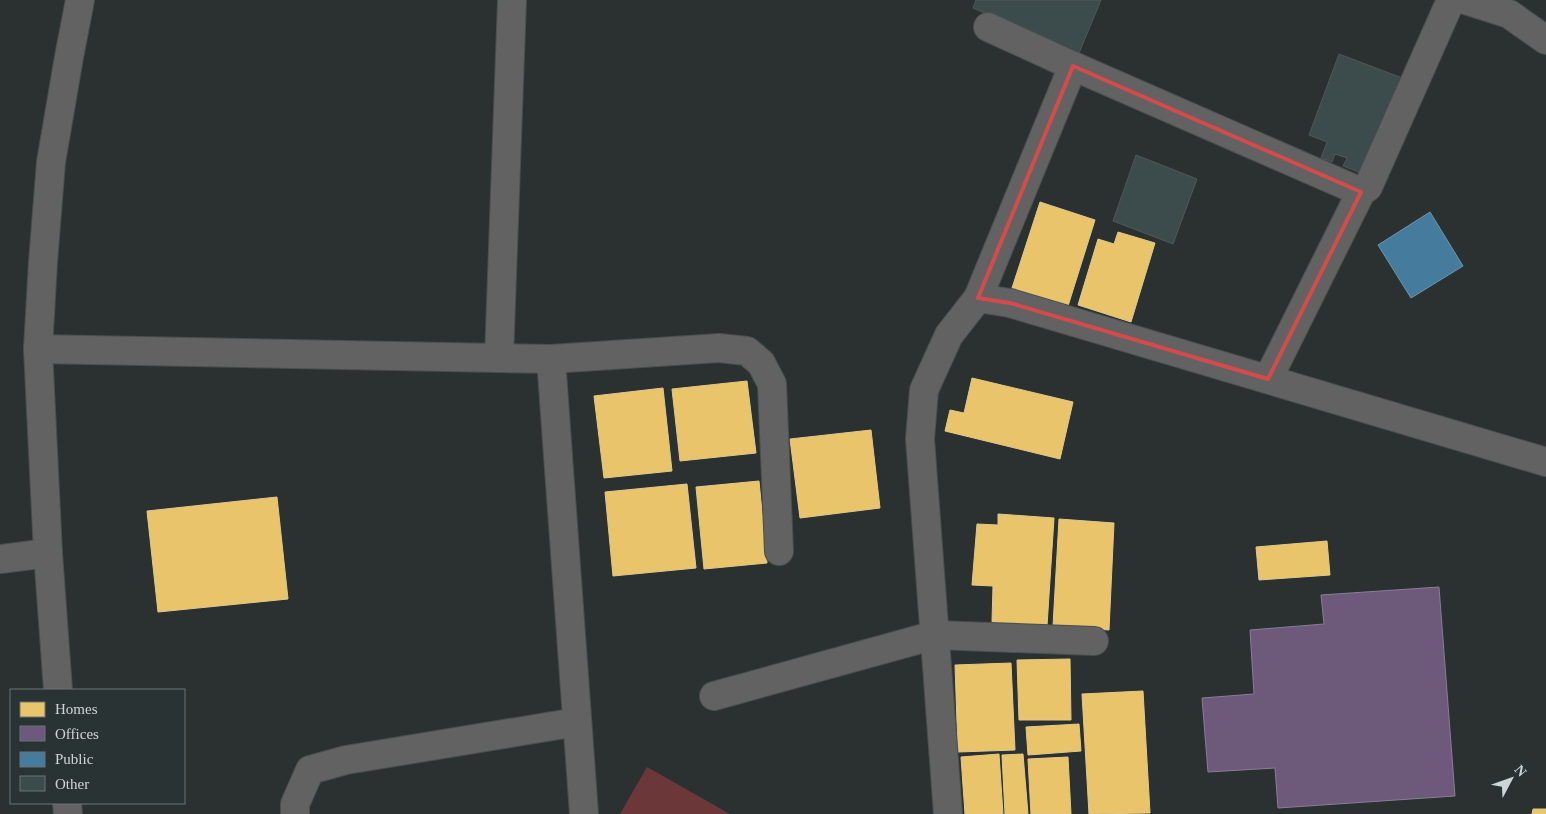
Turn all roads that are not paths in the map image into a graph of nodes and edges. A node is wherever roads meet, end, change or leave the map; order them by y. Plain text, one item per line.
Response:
1 (80, 0) edge
2 (512, 0) edge
3 (1451, 0) edge
4 (1466, 0) edge
5 (988, 27) dead end
6 (1546, 40) edge
7 (1074, 66) junction
8 (1365, 189) junction
9 (978, 298) junction
10 (38, 349) junction
11 (499, 358) junction
12 (551, 359) junction
13 (1268, 379) junction
14 (1546, 462) edge
15 (779, 551) dead end
16 (48, 553) junction
17 (0, 559) edge
18 (935, 635) junction
19 (1094, 641) dead end
20 (58, 689) edge
21 (714, 696) dead end
22 (577, 722) junction
23 (294, 814) edge
24 (584, 814) edge
25 (948, 814) edge

1 - 10 street
2 - 11 street
3 - 8 street
4 - 6 street
5 - 7 street
7 - 8 street
7 - 9 street
8 - 13 street
9 - 13 street
9 - 18 street
10 - 11 street
10 - 16 street
11 - 12 street
12 - 15 street
12 - 22 street
13 - 14 street
16 - 17 street
16 - 20 street
18 - 19 street
18 - 21 street
18 - 25 street
22 - 23 street
22 - 24 street

